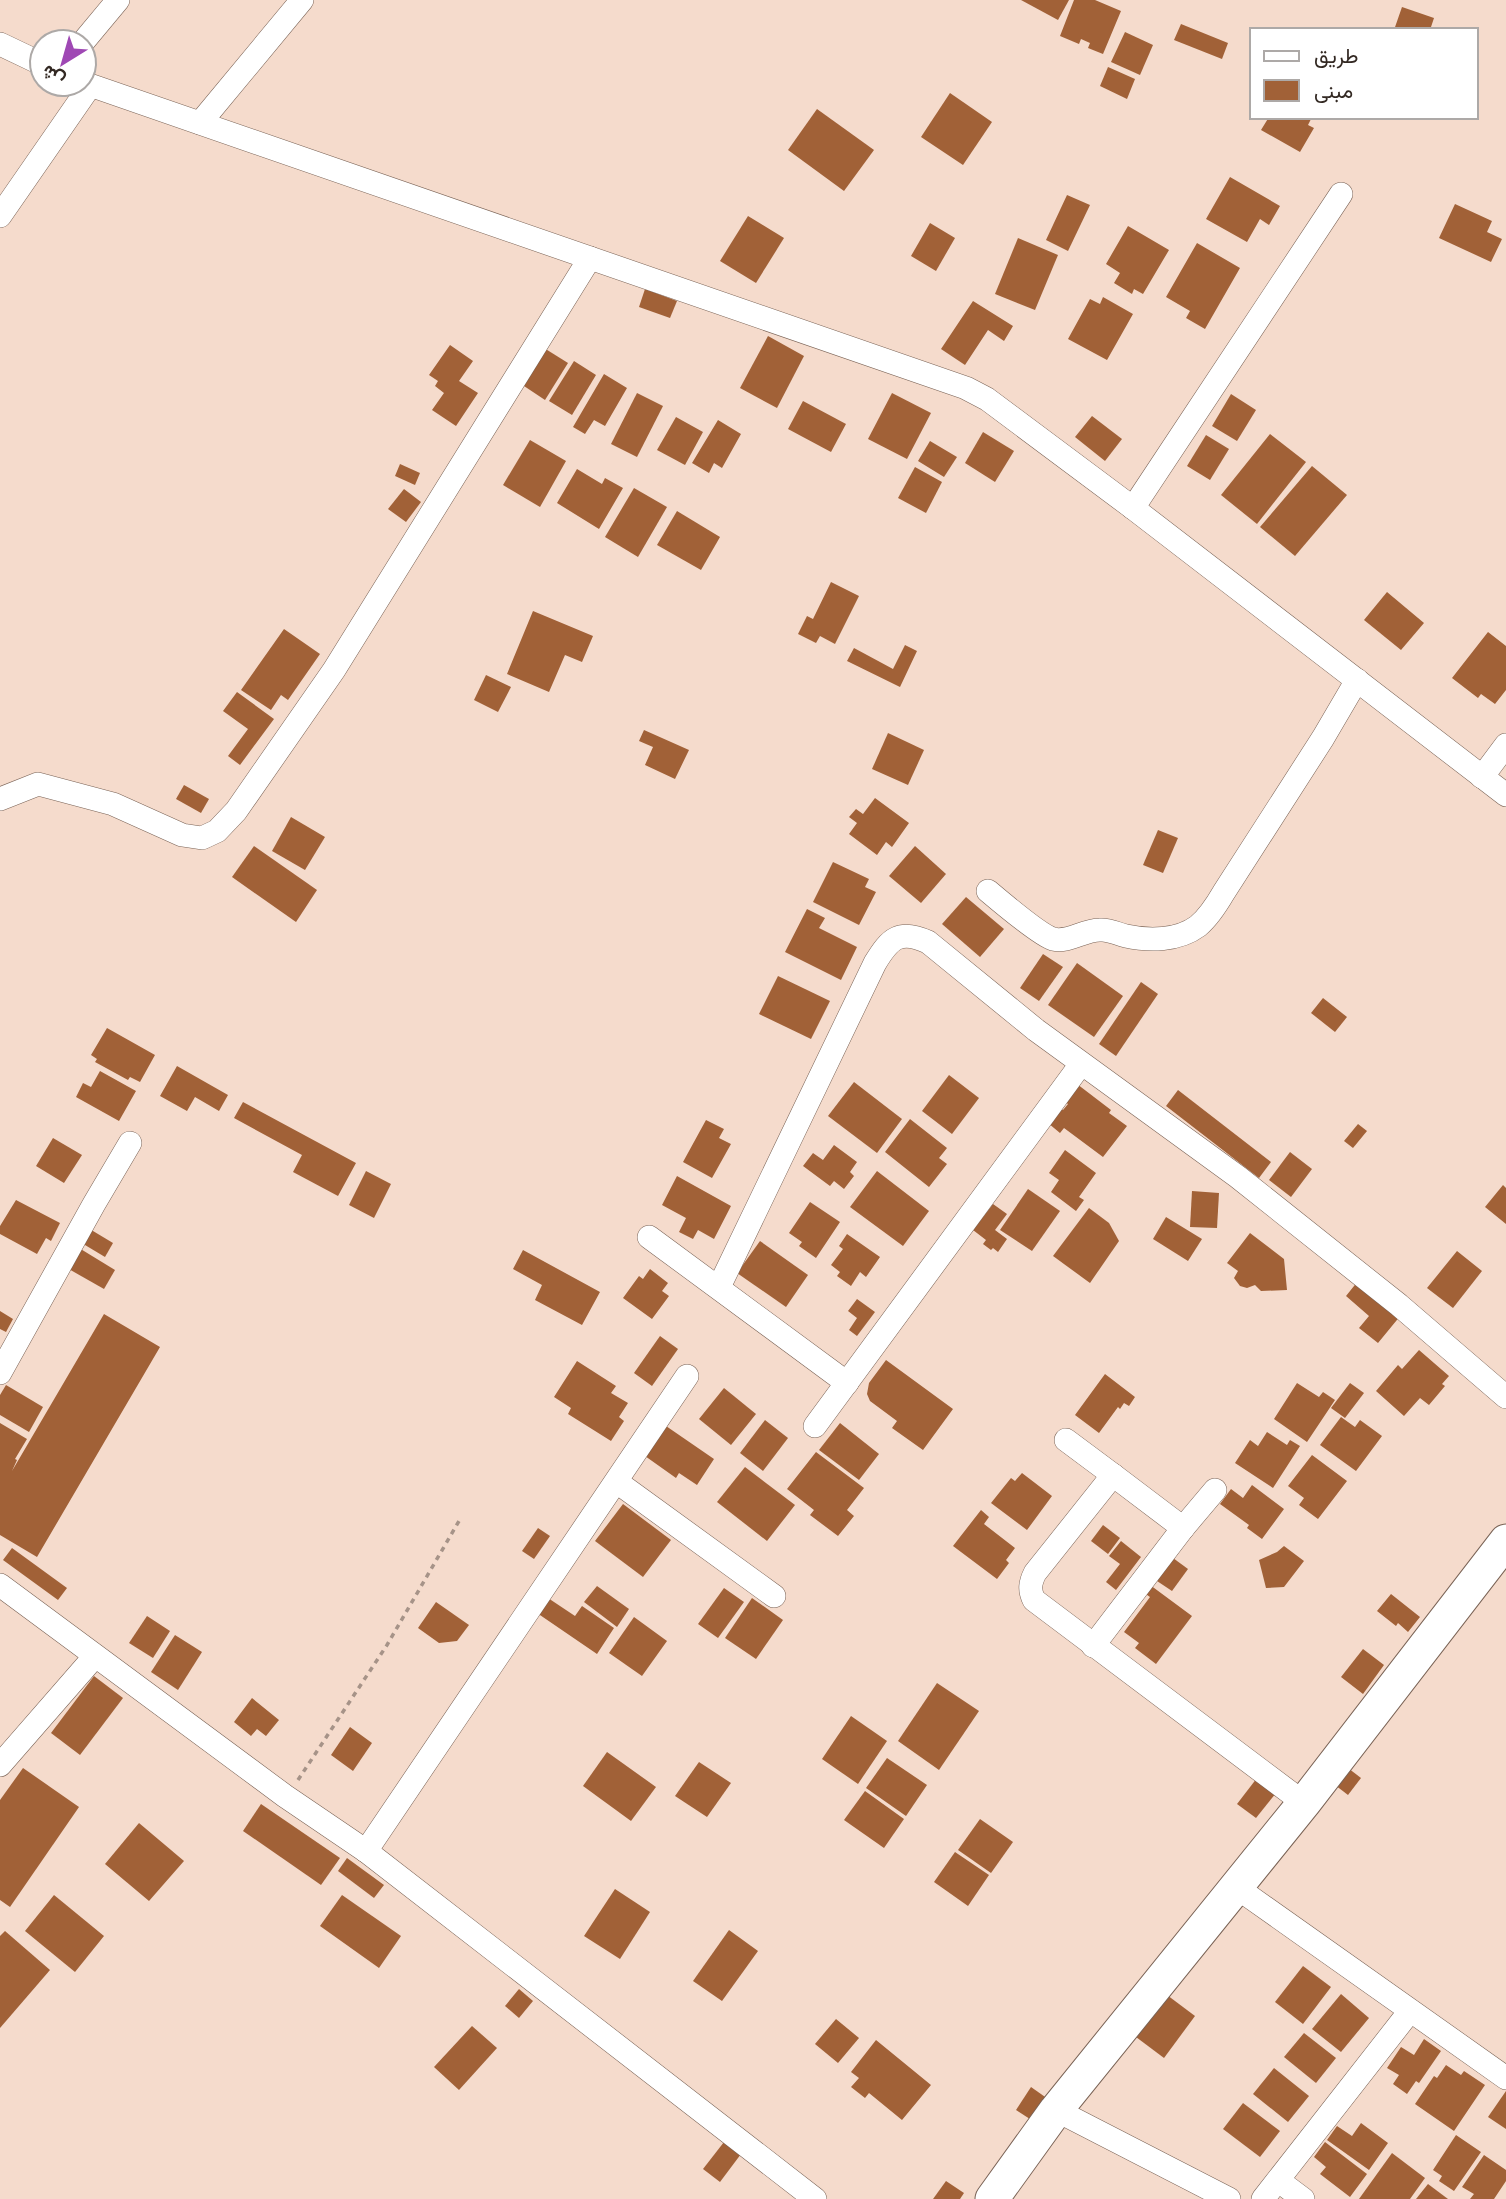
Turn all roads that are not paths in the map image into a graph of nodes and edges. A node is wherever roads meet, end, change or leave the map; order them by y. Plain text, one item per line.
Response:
1 (118, 0) edge
2 (302, 0) edge
3 (95, 28) edge
4 (0, 44) edge
5 (28, 57) edge
6 (98, 88) edge
7 (78, 98) edge
8 (200, 123) junction
9 (1341, 194) dead end
10 (0, 216) edge
11 (590, 258) junction
12 (1133, 508) junction
13 (1357, 680) junction
14 (1506, 746) edge
15 (1482, 777) junction
16 (1506, 795) edge
17 (0, 799) edge
18 (988, 891) dead end
19 (1081, 1064) junction
20 (131, 1143) dead end
21 (649, 1237) dead end
22 (719, 1287) junction
23 (0, 1373) edge
24 (687, 1376) dead end
25 (847, 1383) junction
26 (1506, 1397) edge
27 (815, 1426) dead end
28 (1066, 1440) dead end
29 (1113, 1475) junction
30 (617, 1482) junction
31 (1215, 1490) dead end
32 (1183, 1528) junction
33 (1506, 1541) edge
34 (0, 1585) edge
35 (774, 1596) dead end
36 (1093, 1646) junction
37 (95, 1656) junction
38 (2, 1758) edge
39 (1304, 1803) junction
40 (366, 1851) junction
41 (1236, 1887) junction
42 (1410, 2011) junction
43 (1506, 2078) edge
44 (1056, 2110) junction
45 (1279, 2181) junction
46 (815, 2199) edge
47 (992, 2199) edge
48 (1229, 2199) edge
49 (1263, 2199) edge
50 (1303, 2199) edge

1 - 3 street
2 - 8 street
4 - 5 street
6 - 8 street
7 - 10 street
8 - 11 street
9 - 12 street
11 - 12 street
11 - 17 street
12 - 13 street
13 - 15 street
13 - 18 street
14 - 15 street
15 - 16 street
19 - 22 street
19 - 25 street
19 - 26 street
20 - 23 street
21 - 22 street
22 - 25 street
24 - 30 street
25 - 27 street
28 - 29 street
29 - 32 street
29 - 36 street
30 - 35 street
30 - 40 street
31 - 32 street
32 - 36 street
33 - 39 main road
34 - 37 street
36 - 39 street
37 - 38 street
37 - 40 street
39 - 41 main road
40 - 46 street
41 - 42 street
41 - 44 main road
42 - 43 street
42 - 45 street
44 - 47 main road
44 - 48 street
45 - 49 street
45 - 50 street

